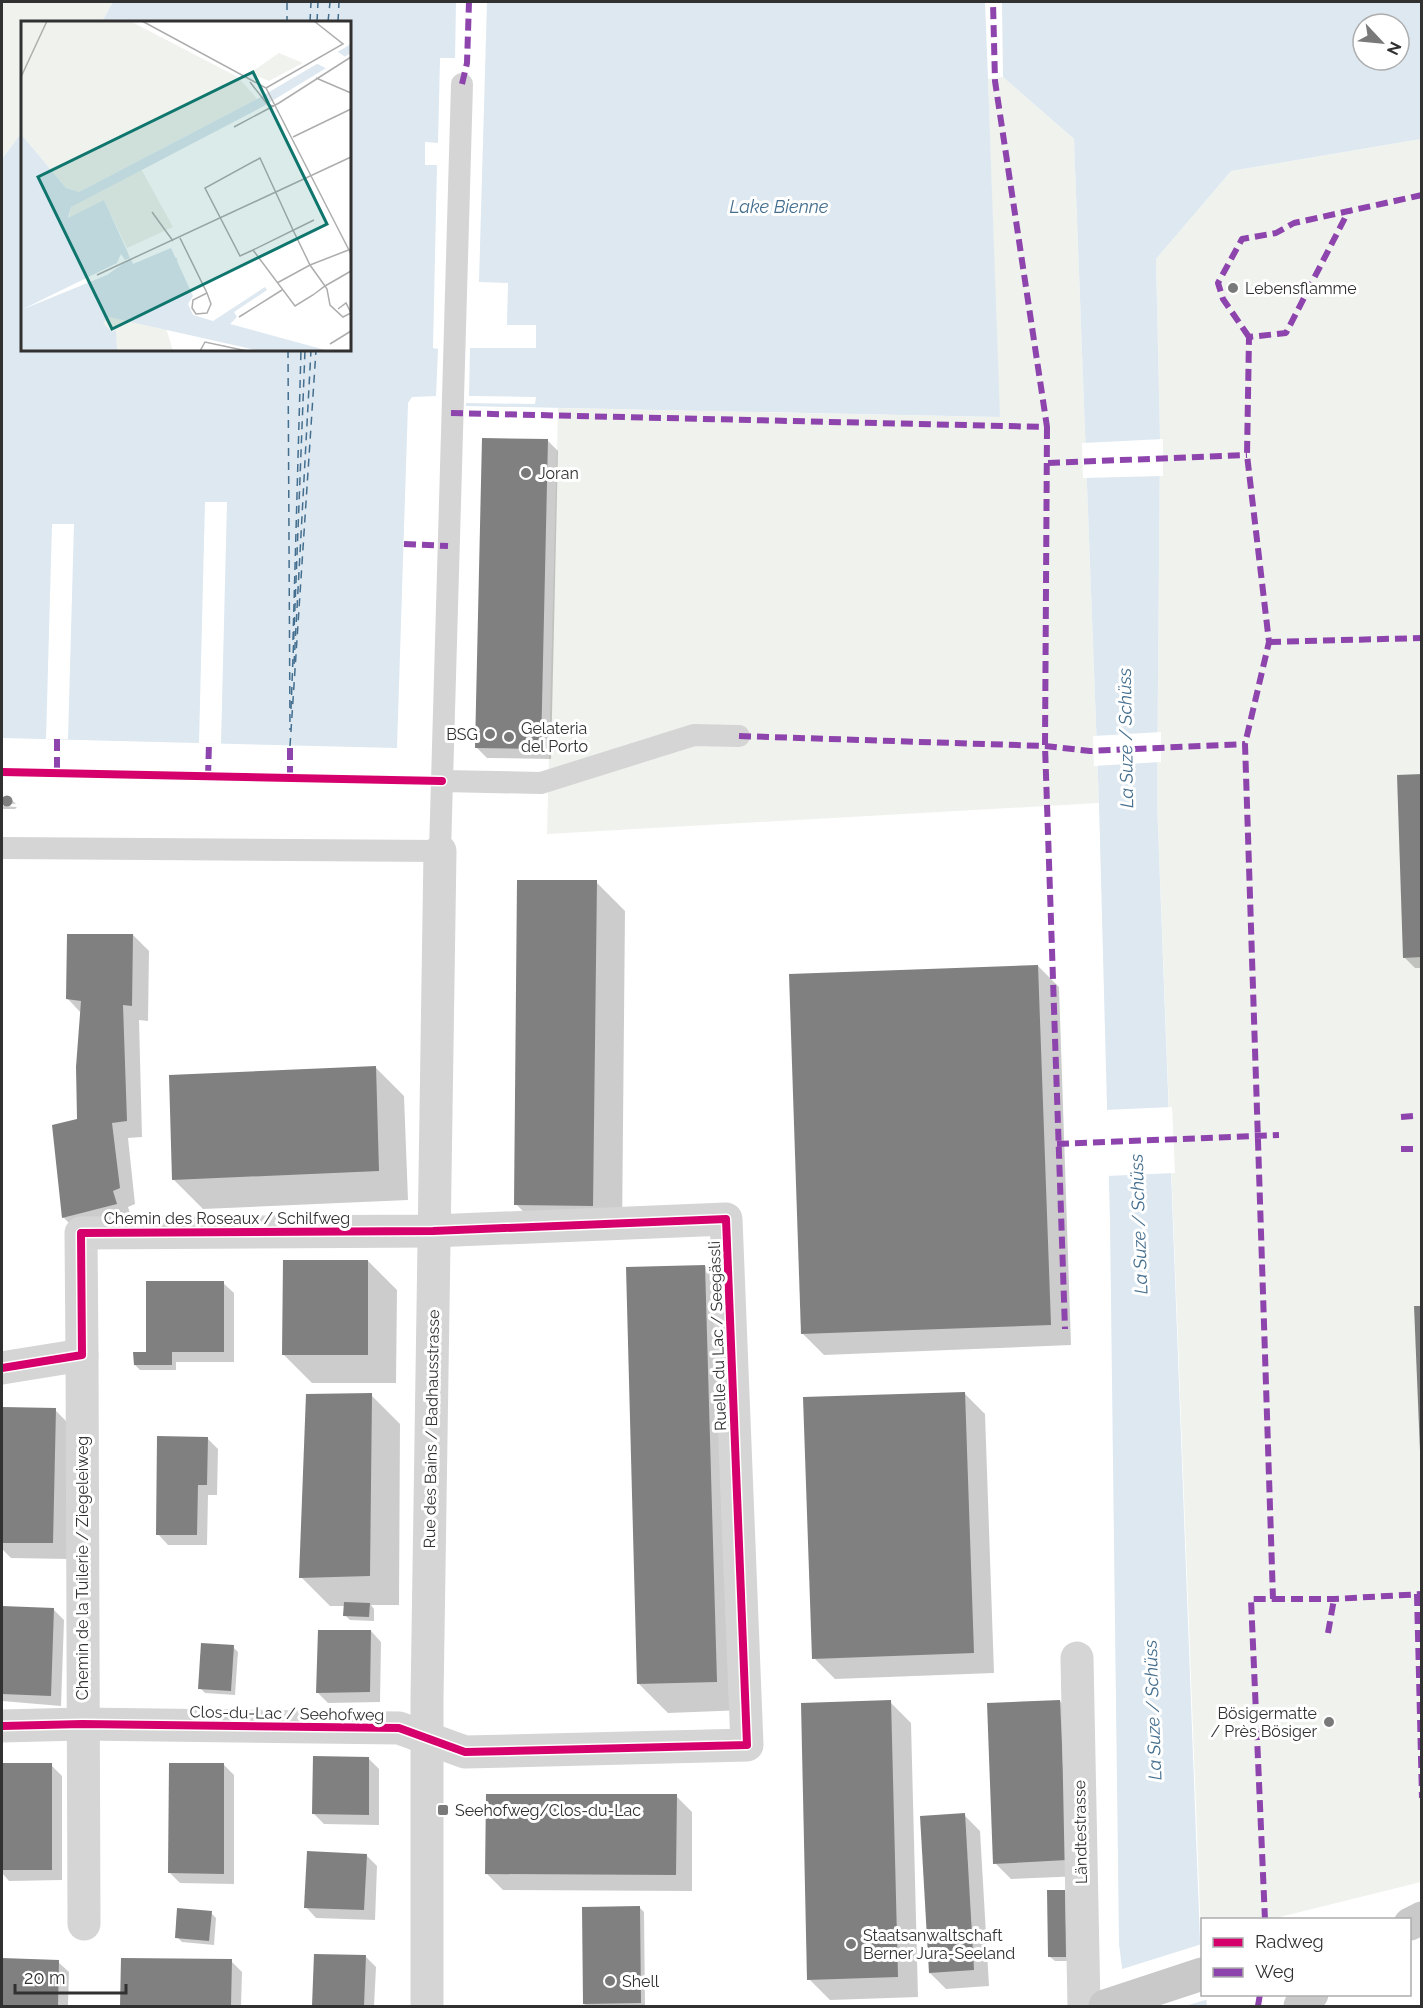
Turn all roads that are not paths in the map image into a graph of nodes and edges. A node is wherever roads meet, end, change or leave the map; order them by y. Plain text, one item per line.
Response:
1 (462, 84) dead end
2 (739, 736) dead end
3 (442, 781) junction
4 (2, 848) edge
5 (440, 851) junction
6 (433, 1231) junction
7 (82, 1355) junction
8 (2, 1368) edge
9 (1077, 1658) dead end
10 (82, 1724) junction
11 (2, 1726) edge
12 (427, 1739) junction
13 (747, 1745) joint
14 (84, 1924) dead end
15 (1201, 1975) edge
16 (1311, 1996) edge
17 (1111, 2004) edge
18 (427, 2007) edge
19 (1084, 2007) edge
20 (1300, 2007) edge

1 - 3 lane
2 - 3 lane
3 - 5 lane
4 - 5 lane
5 - 6 street, Rue des Bains / Badhausstrasse
6 - 7 street, Chemin des Roseaux / Schilfweg
6 - 12 street, Rue des Bains / Badhausstrasse
6 - 13 street, Ruelle du Lac / Seegässli
7 - 8 street
7 - 10 street, Chemin de la Tuilerie / Ziegeleiweg
9 - 19 street, Ländtestrasse
10 - 11 street, Clos-du-Lac / Seehofweg
10 - 12 street, Clos-du-Lac / Seehofweg
10 - 14 street, Chemin de la Tuilerie / Ziegeleiweg
12 - 13 street, Clos-du-Lac / Seehofweg
12 - 18 street, Rue des Bains / Badhausstrasse
15 - 17 main road
16 - 20 main road

